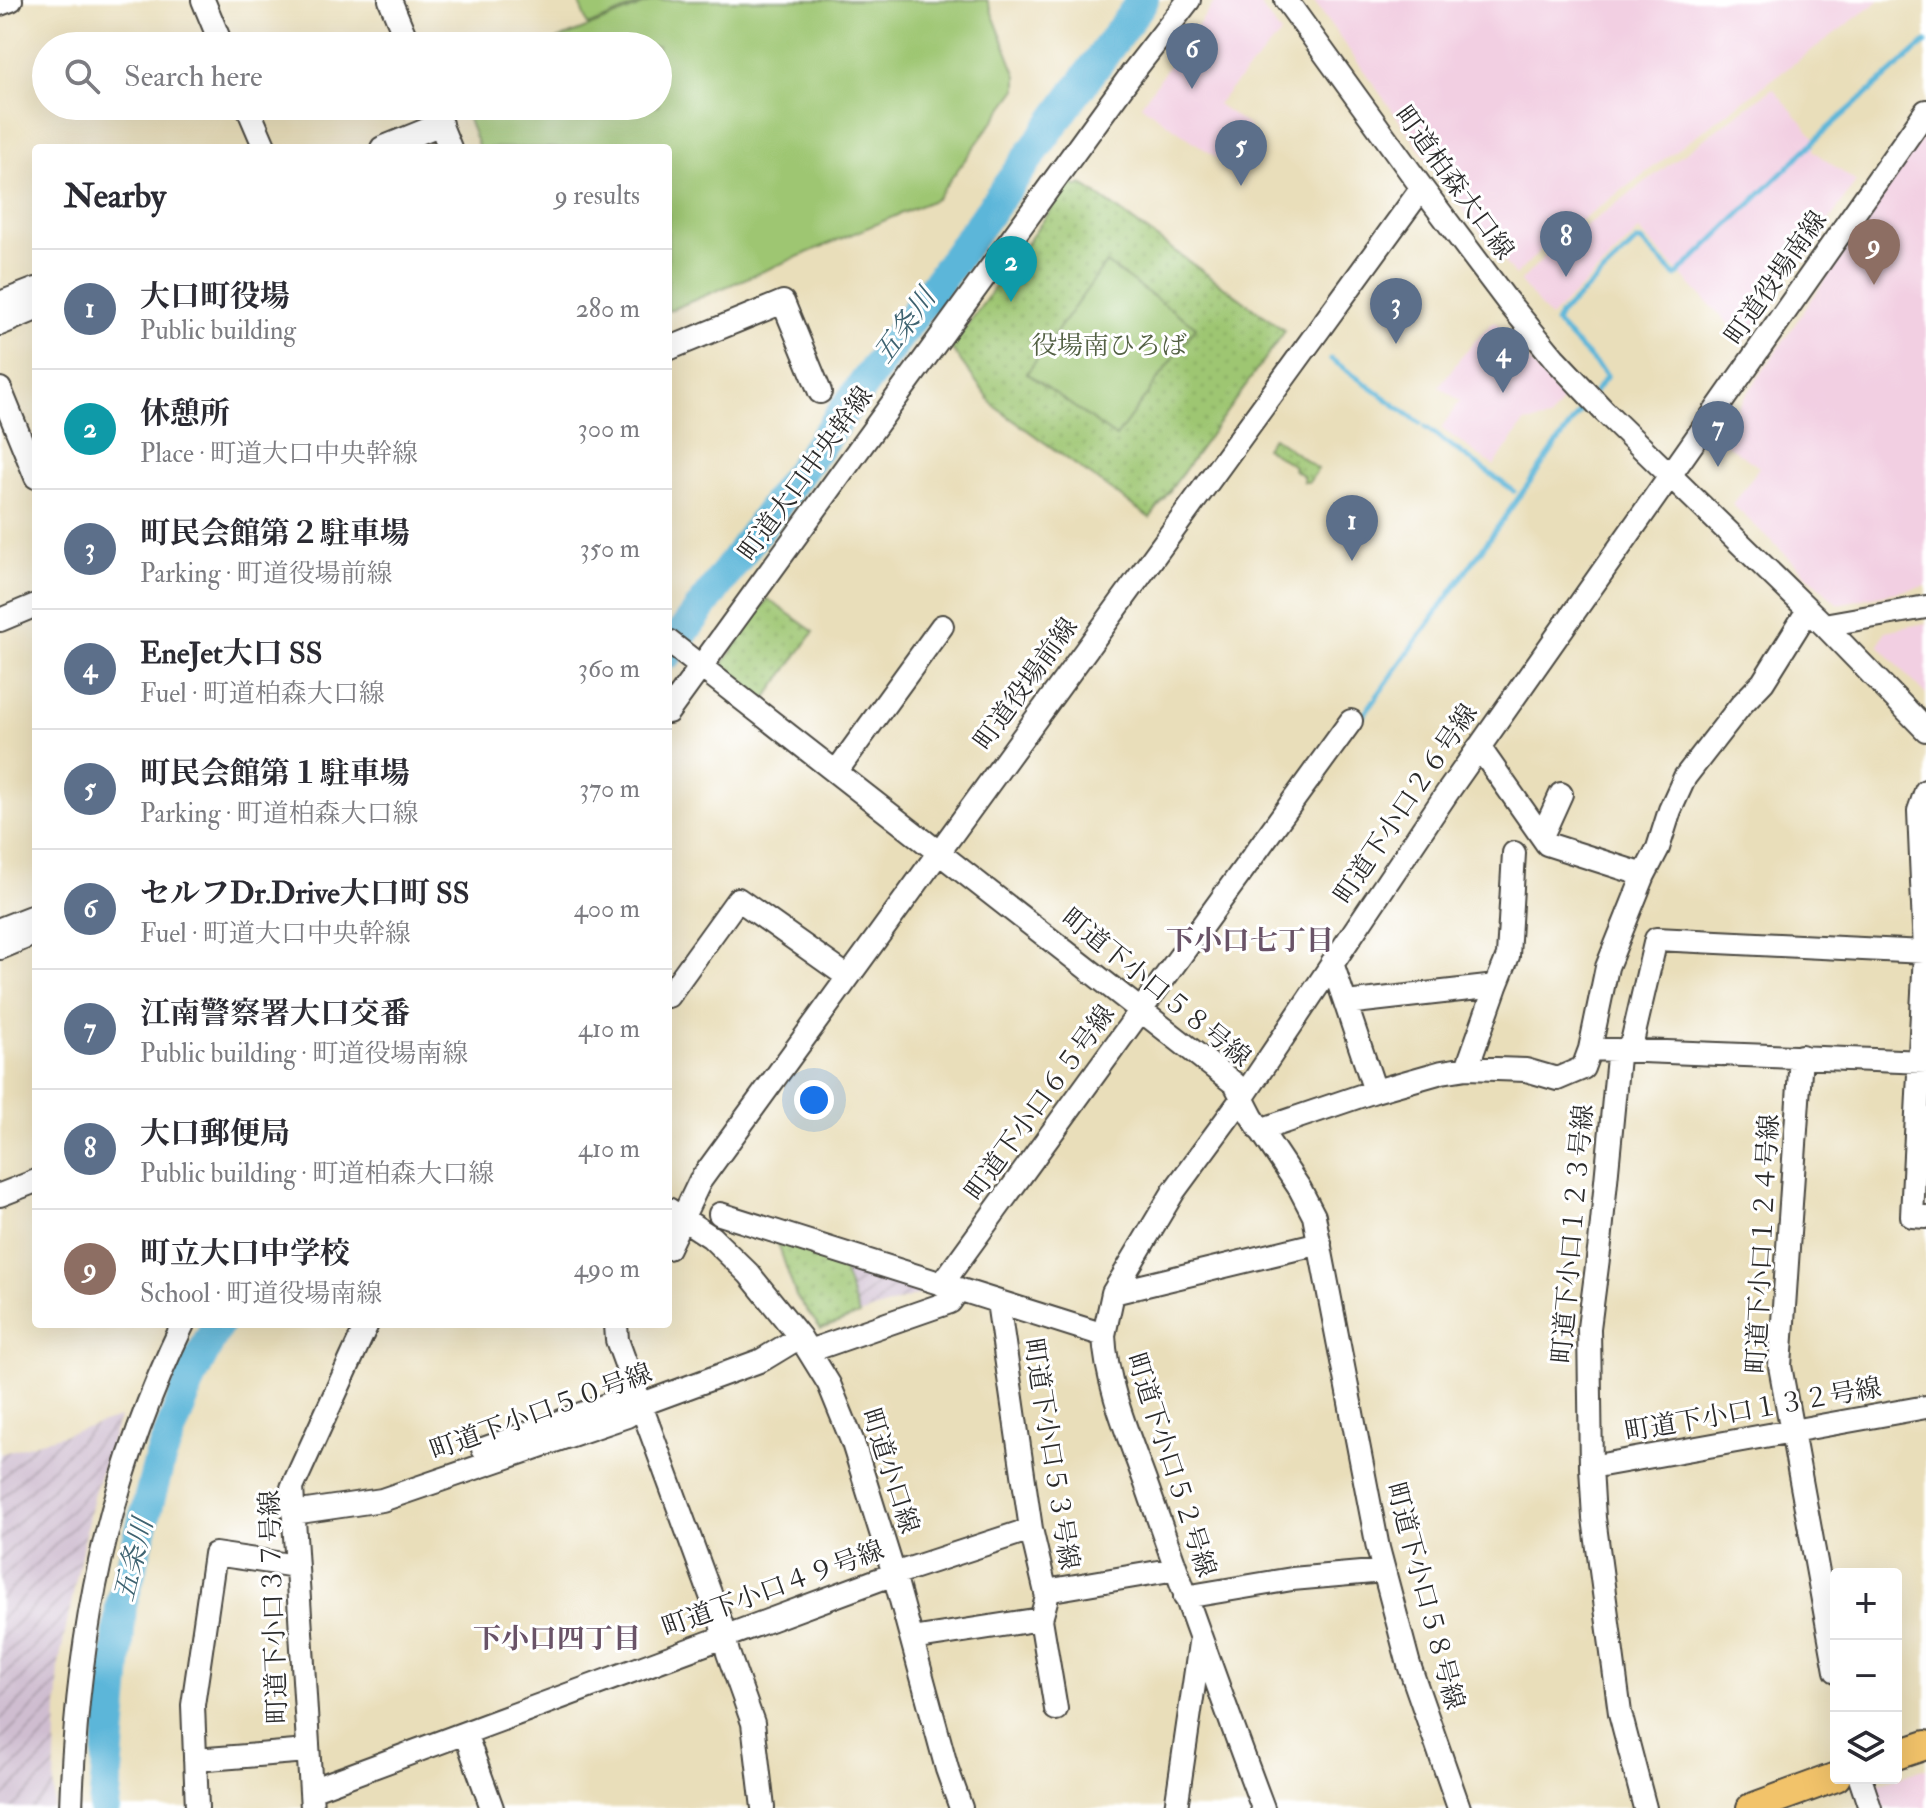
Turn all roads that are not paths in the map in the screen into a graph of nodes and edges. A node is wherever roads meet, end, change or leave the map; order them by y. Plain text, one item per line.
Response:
1 (11, 0) edge
2 (203, 0) edge
3 (390, 0) edge
4 (1189, 0) edge
5 (1286, 0) edge
6 (0, 4) edge
7 (216, 32) edge
8 (403, 32) edge
9 (1926, 111) edge
10 (253, 120) edge
11 (441, 134) edge
12 (263, 144) edge
13 (399, 144) edge
14 (1422, 188) junction
15 (32, 291) edge
16 (0, 303) edge
17 (32, 311) edge
18 (0, 324) edge
19 (672, 347) edge
20 (0, 389) edge
21 (820, 392) dead end
22 (32, 467) edge
23 (1671, 476) junction
24 (32, 607) edge
25 (1926, 607) edge
26 (1816, 617) junction
27 (0, 620) edge
28 (942, 626) dead end
29 (672, 644) edge
30 (697, 663) junction
31 (672, 705) edge
32 (1351, 721) dead end
33 (1926, 730) edge
34 (1479, 747) junction
35 (836, 772) junction
36 (1926, 791) edge
37 (1561, 794) dead end
38 (1542, 836) junction
39 (938, 853) junction
40 (1514, 853) dead end
41 (1644, 875) junction
42 (32, 917) edge
43 (0, 929) edge
44 (32, 935) edge
45 (0, 948) edge
46 (1925, 952) edge
47 (1332, 963) junction
48 (848, 977) junction
49 (1496, 986) junction
50 (672, 990) edge
51 (1346, 1003) junction
52 (1141, 1011) junction
53 (1626, 1048) junction
54 (1590, 1049) junction
55 (1801, 1056) junction
56 (1923, 1062) edge
57 (1467, 1068) junction
58 (1375, 1091) junction
59 (1243, 1097) junction
60 (1260, 1130) junction
61 (32, 1183) edge
62 (0, 1195) edge
63 (675, 1213) edge
64 (720, 1214) dead end
65 (1926, 1217) edge
66 (1320, 1243) junction
67 (951, 1287) junction
68 (1113, 1293) junction
69 (998, 1302) junction
70 (181, 1328) edge
71 (365, 1328) edge
72 (616, 1328) edge
73 (1104, 1335) junction
74 (804, 1344) junction
75 (639, 1401) junction
76 (1926, 1407) edge
77 (1792, 1431) junction
78 (1591, 1467) junction
79 (293, 1506) junction
80 (1031, 1529) junction
81 (296, 1566) junction
82 (1176, 1569) junction
83 (1384, 1571) junction
84 (894, 1574) junction
85 (1046, 1591) junction
86 (1185, 1597) junction
87 (1041, 1619) junction
88 (724, 1636) junction
89 (912, 1639) junction
90 (1830, 1640) edge
91 (1200, 1643) junction
92 (1056, 1709) dead end
93 (465, 1733) junction
94 (1926, 1745) edge
95 (308, 1751) junction
96 (1902, 1753) edge
97 (195, 1760) junction
98 (1830, 1779) edge
99 (1862, 1784) edge
100 (311, 1799) edge
101 (71, 1808) edge
102 (197, 1808) edge
103 (492, 1808) edge
104 (763, 1808) edge
105 (961, 1808) edge
106 (1176, 1808) edge
107 (1263, 1808) edge
108 (1459, 1808) edge
109 (1645, 1808) edge
110 (1751, 1808) edge
111 (1870, 1808) edge

1 - 6 street
2 - 7 street
3 - 8 street
4 - 30 street, 町道大口中央幹線
5 - 14 street, 町道柏森大口線
9 - 23 street, 町道役場南線
10 - 12 street
11 - 13 street
14 - 23 street, 町道柏森大口線
14 - 39 street, 町道役場前線
15 - 16 street
17 - 18 street
19 - 21 street
20 - 22 street
23 - 26 street, 町道柏森大口線
23 - 34 street, 町道下小口２６号線
24 - 27 street
25 - 26 street
26 - 33 street, 町道柏森大口線
26 - 41 street
28 - 35 street
29 - 30 street, 町道下小口５８号線
30 - 31 street, 町道大口中央幹線
30 - 35 street, 町道下小口５８号線
32 - 52 street, 町道下小口６５号線
34 - 38 street
34 - 47 street, 町道下小口２６号線
35 - 39 street, 町道下小口５８号線
36 - 46 street
37 - 38 street
38 - 41 street
39 - 48 street, 町道役場前線
39 - 52 street, 町道下小口５８号線
40 - 49 street
41 - 54 street
42 - 43 street
44 - 45 street
46 - 53 street, 町道下小口１２３号線
46 - 56 street
47 - 51 street
47 - 59 street, 町道下小口２６号線
48 - 50 street
48 - 63 street, 町道役場前線
49 - 51 street
49 - 57 street
51 - 58 street
52 - 59 street, 町道下小口５８号線
52 - 67 street, 町道下小口６５号線
53 - 54 street
53 - 55 street
53 - 78 street, 町道下小口１２３号線
54 - 57 street
55 - 56 street
55 - 77 street, 町道下小口１２４号線
56 - 65 street
57 - 58 street
58 - 60 street
59 - 60 street, 町道下小口５８号線
59 - 68 street, 町道下小口２６号線
60 - 66 street, 町道下小口５８号線
61 - 62 street
63 - 74 street, 町道小口線
64 - 67 street, 町道下小口５２号線
66 - 68 street
66 - 83 street, 町道下小口５８号線
67 - 69 street, 町道下小口５２号線
67 - 74 street, 町道下小口５０号線
68 - 73 street, 町道下小口２６号線
69 - 73 street, 町道下小口５２号線
69 - 80 street, 町道下小口５３号線
70 - 101 street
71 - 79 street, 町道下小口３７号線
72 - 75 street
73 - 82 street, 町道下小口５２号線
74 - 75 street, 町道下小口５０号線
74 - 84 street, 町道小口線
75 - 79 street
75 - 79 street, 町道下小口５０号線
75 - 88 street
76 - 77 street, 町道下小口１３２号線
77 - 78 street, 町道下小口１３２号線
77 - 90 street, 町道下小口１２４号線
78 - 109 street, 町道下小口１２３号線
79 - 81 street, 町道下小口３７号線
80 - 84 street, 町道下小口４９号線
80 - 85 street, 町道下小口５３号線
81 - 95 street, 町道下小口３７号線
81 - 97 street
82 - 85 street
82 - 86 street, 町道下小口５２号線
83 - 86 street
83 - 108 street, 町道下小口５８号線
84 - 88 street, 町道下小口４９号線
84 - 89 street, 町道小口線
85 - 87 street, 町道下小口５３号線
86 - 91 street, 町道下小口５２号線
87 - 89 street
87 - 92 street, 町道下小口５３号線
88 - 93 street, 町道下小口４９号線
88 - 104 street
89 - 105 street, 町道小口線
91 - 106 street
91 - 107 street, 町道下小口５２号線
93 - 100 street, 町道下小口４９号線
93 - 103 street
94 - 96 main road
95 - 97 street
95 - 100 street, 町道下小口３７号線
97 - 102 street
98 - 110 main road
99 - 111 street

